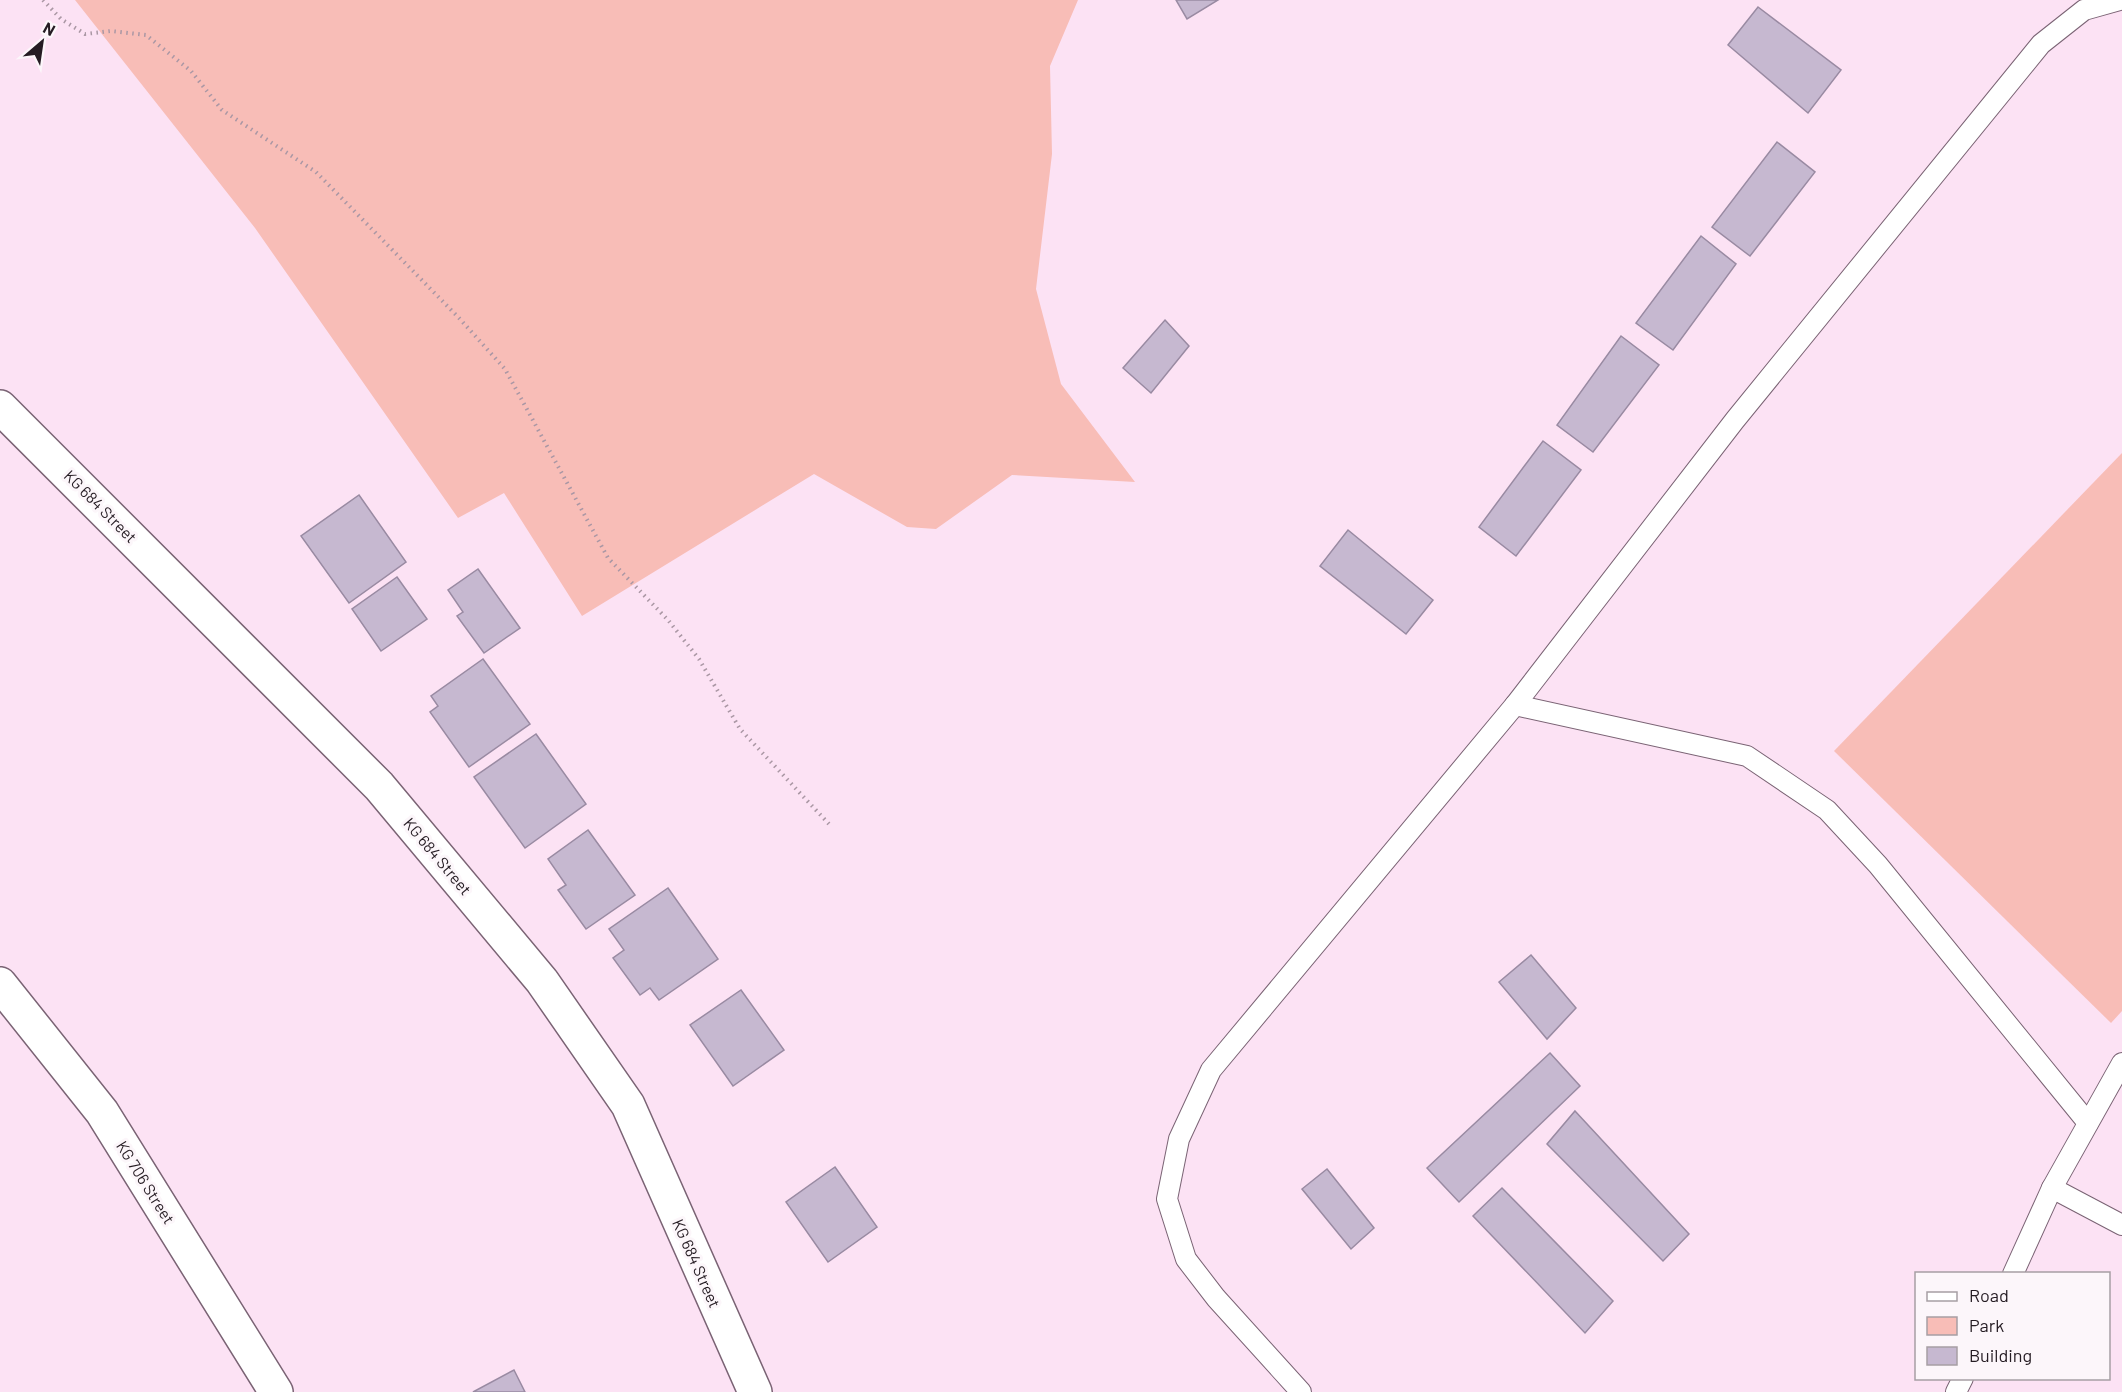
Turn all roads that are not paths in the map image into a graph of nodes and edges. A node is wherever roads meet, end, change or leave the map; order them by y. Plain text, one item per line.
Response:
1 (2120, 0) edge
2 (0, 407) edge
3 (1515, 705) junction
4 (0, 984) edge
5 (2122, 1063) edge
6 (2088, 1124) junction
7 (2052, 1188) junction
8 (2122, 1225) edge
9 (2014, 1272) edge
10 (276, 1392) edge
11 (755, 1392) edge
12 (1301, 1392) edge

1 - 3 lane
2 - 11 street, KG 684 Street
3 - 6 lane
3 - 12 lane
4 - 10 street, KG 706 Street
5 - 6 lane
6 - 7 lane
7 - 8 lane
7 - 9 lane

